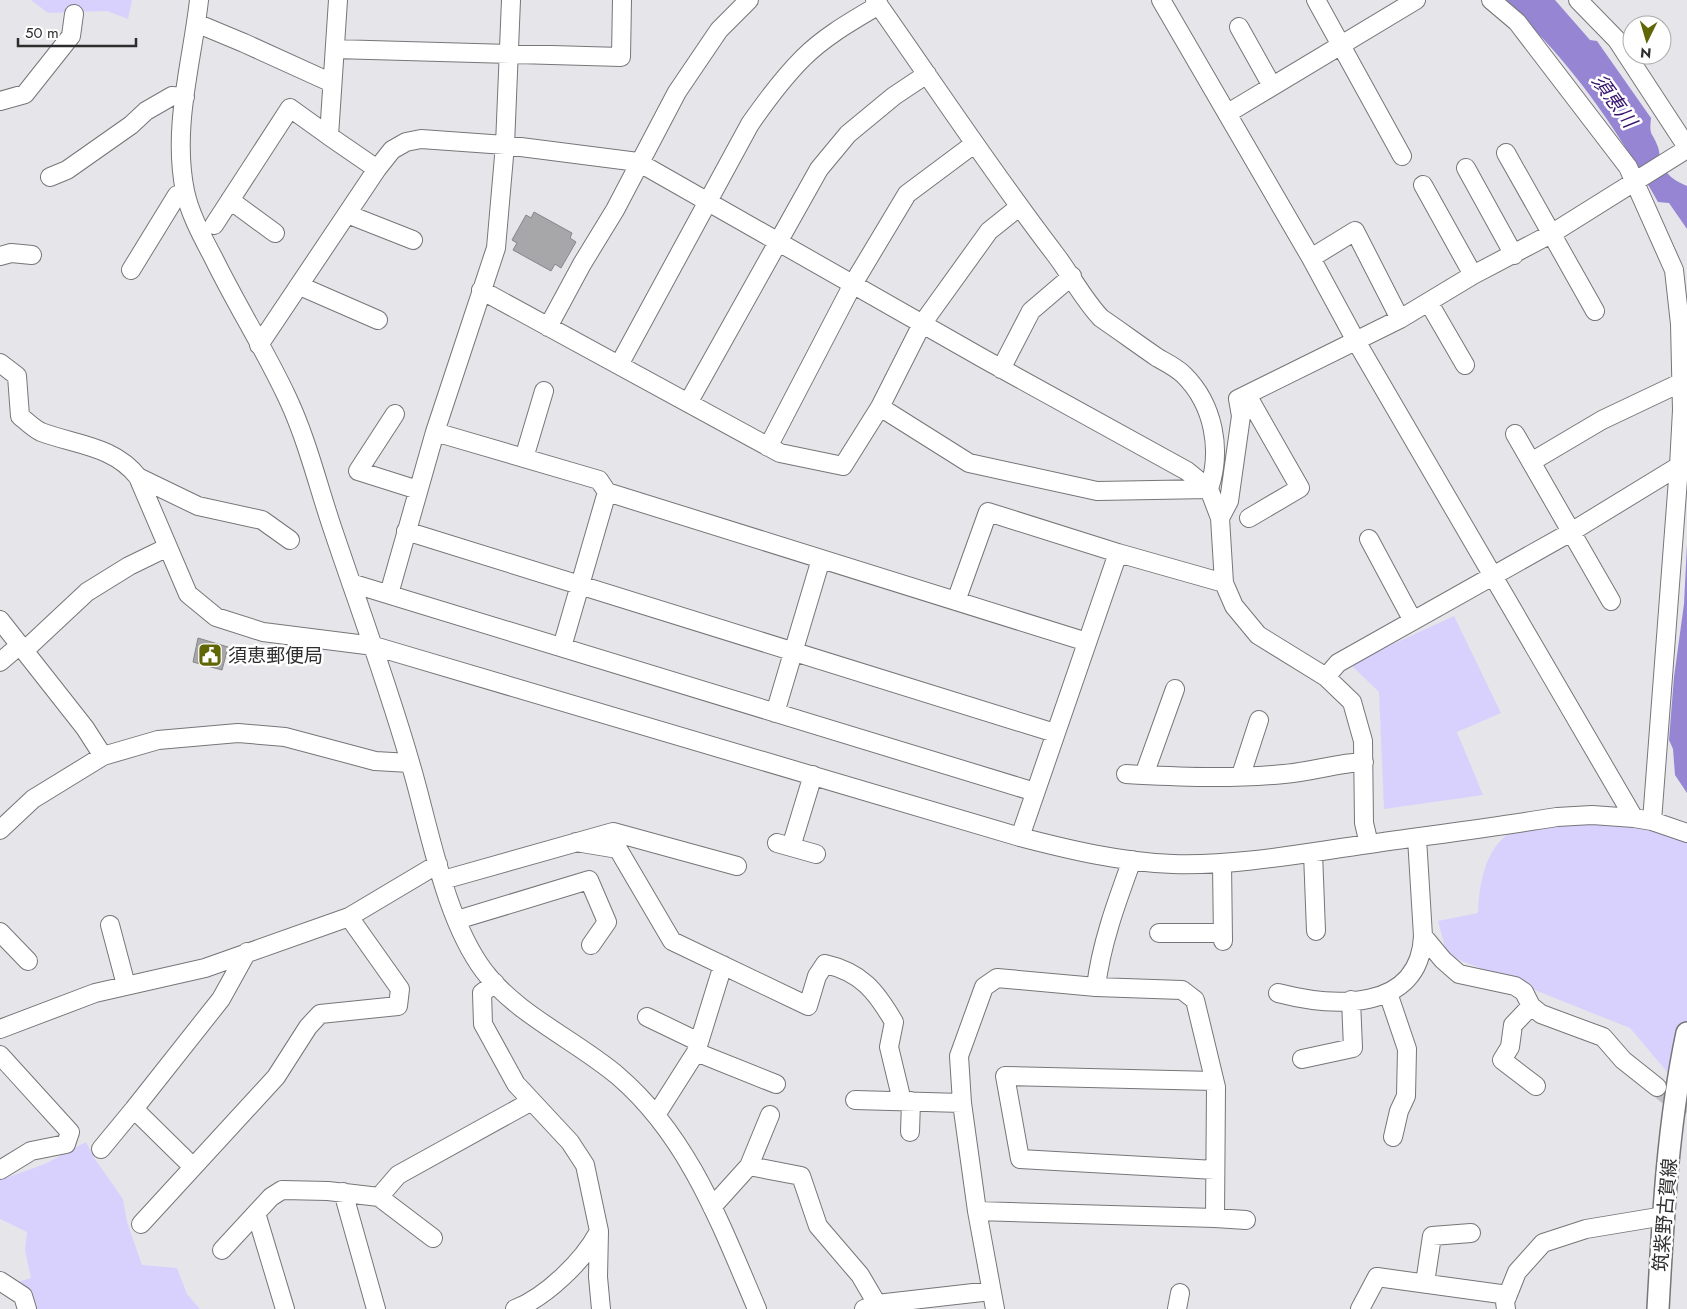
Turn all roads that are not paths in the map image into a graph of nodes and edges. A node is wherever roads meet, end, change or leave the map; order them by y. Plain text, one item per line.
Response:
1 (199, 0) edge
2 (338, 0) edge
3 (511, 0) edge
4 (622, 0) edge
5 (749, 0) edge
6 (1161, 0) edge
7 (1316, 0) edge
8 (1416, 0) edge
9 (1491, 0) edge
10 (1578, 0) edge
11 (877, 3) edge
12 (74, 14) dead end
13 (196, 24) junction
14 (1239, 27) dead end
15 (1341, 44) junction
16 (335, 49) junction
17 (509, 55) junction
18 (927, 74) junction
19 (332, 83) junction
20 (1272, 86) junction
21 (185, 97) junction
22 (0, 101) edge
23 (1228, 113) junction
24 (329, 136) junction
25 (974, 144) junction
26 (505, 145) junction
27 (1684, 150) edge
28 (1506, 153) dead end
29 (1402, 156) dead end
30 (638, 162) junction
31 (1466, 168) dead end
32 (376, 169) junction
33 (50, 177) dead end
34 (1636, 179) junction
35 (1423, 185) dead end
36 (185, 192) junction
37 (230, 200) junction
38 (708, 202) junction
39 (1019, 207) junction
40 (347, 214) junction
41 (214, 225) dead end
42 (275, 232) dead end
43 (1551, 234) junction
44 (413, 240) dead end
45 (779, 242) junction
46 (32, 255) dead end
47 (1514, 255) junction
48 (0, 256) edge
49 (1311, 258) junction
50 (130, 270) dead end
51 (1072, 276) junction
52 (1473, 276) junction
53 (853, 284) junction
54 (300, 286) junction
55 (481, 290) junction
56 (1428, 303) junction
57 (1595, 312) dead end
58 (1400, 319) junction
59 (378, 320) dead end
60 (922, 324) junction
61 (548, 327) junction
62 (1356, 341) junction
63 (260, 345) junction
64 (0, 363) edge
65 (618, 365) junction
66 (1465, 365) dead end
67 (1001, 369) junction
68 (1680, 383) junction
69 (544, 391) dead end
70 (1247, 395) junction
71 (688, 403) junction
72 (880, 407) junction
73 (395, 414) dead end
74 (435, 432) junction
75 (1515, 434) dead end
76 (768, 447) junction
77 (524, 458) junction
78 (1531, 462) junction
79 (1680, 466) junction
80 (138, 477) junction
81 (1209, 489) junction
82 (418, 490) junction
83 (607, 492) junction
84 (1220, 518) junction
85 (1249, 518) dead end
86 (406, 531) junction
87 (1571, 532) junction
88 (1369, 539) dead end
89 (290, 540) dead end
90 (168, 547) junction
91 (1118, 553) junction
92 (821, 559) junction
93 (1492, 576) junction
94 (351, 583) junction
95 (1224, 583) junction
96 (580, 585) junction
97 (388, 594) junction
98 (1611, 600) dead end
99 (956, 602) junction
100 (0, 620) edge
101 (1413, 621) junction
102 (1087, 642) junction
103 (374, 646) junction
104 (23, 647) junction
105 (562, 648) junction
106 (792, 652) junction
107 (0, 662) edge
108 (1326, 677) junction
109 (1175, 689) dead end
110 (775, 713) junction
111 (1259, 720) dead end
112 (1055, 734) junction
113 (103, 756) junction
114 (1364, 762) junction
115 (410, 763) junction
116 (1126, 774) dead end
117 (1144, 775) junction
118 (1240, 775) junction
119 (813, 776) junction
120 (1035, 792) junction
121 (1634, 818) junction
122 (1652, 821) junction
123 (0, 830) edge
124 (1687, 833) edge
125 (1020, 837) junction
126 (1417, 838) junction
127 (576, 842) junction
128 (1369, 844) junction
129 (1313, 853) junction
130 (816, 854) dead end
131 (1132, 860) junction
132 (1222, 863) junction
133 (737, 866) dead end
134 (441, 872) junction
135 (349, 917) junction
136 (457, 920) junction
137 (110, 925) dead end
138 (1316, 930) dead end
139 (0, 932) edge
140 (1159, 933) dead end
141 (1423, 936) junction
142 (590, 945) dead end
143 (247, 952) junction
144 (28, 961) dead end
145 (723, 965) junction
146 (495, 983) junction
147 (126, 986) junction
148 (1096, 987) junction
149 (1278, 993) dead end
150 (1388, 993) junction
151 (1351, 1000) junction
152 (1531, 1006) junction
153 (647, 1017) dead end
154 (0, 1028) edge
155 (1687, 1033) edge
156 (697, 1047) junction
157 (0, 1055) edge
158 (1302, 1059) dead end
159 (1214, 1081) junction
160 (776, 1084) dead end
161 (1536, 1086) dead end
162 (1657, 1087) tunnel mouth
163 (855, 1100) dead end
164 (906, 1101) junction
165 (530, 1102) junction
166 (962, 1102) junction
167 (134, 1109) junction
168 (656, 1115) junction
169 (770, 1115) dead end
170 (910, 1132) dead end
171 (1393, 1136) dead end
172 (101, 1150) dead end
173 (749, 1166) junction
174 (193, 1167) junction
175 (0, 1170) edge
176 (1215, 1170) junction
177 (343, 1192) junction
178 (379, 1197) junction
179 (712, 1207) junction
180 (977, 1211) junction
181 (256, 1214) junction
182 (1664, 1216) junction
183 (1215, 1218) junction
184 (1246, 1220) dead end
185 (141, 1224) dead end
186 (599, 1231) junction
187 (1471, 1232) dead end
188 (433, 1238) dead end
189 (222, 1250) dead end
190 (0, 1281) edge
191 (1425, 1283) junction
192 (991, 1291) junction
193 (1507, 1302) edge
194 (871, 1307) edge
195 (371, 1308) edge
196 (27, 1309) edge
197 (285, 1309) edge
198 (515, 1309) edge
199 (602, 1309) edge
200 (756, 1309) edge
201 (995, 1309) edge
202 (1360, 1309) edge
203 (1658, 1309) edge

1 - 13 street
2 - 16 street
3 - 17 street
4 - 17 street
5 - 30 street
6 - 23 street
7 - 15 street
8 - 15 street
9 - 34 street
10 - 27 street
11 - 18 street
11 - 38 street
12 - 22 street
13 - 19 street
13 - 21 street
14 - 20 street
15 - 20 street
15 - 29 street
16 - 17 street
16 - 19 street
17 - 26 street
18 - 25 street
18 - 45 street
19 - 24 street
20 - 23 street
21 - 33 street
21 - 36 street
23 - 49 street
24 - 32 street
24 - 37 street
25 - 39 street
25 - 53 street
26 - 30 street
26 - 32 street
26 - 55 street
27 - 34 street
28 - 43 street
30 - 38 street
30 - 61 street
31 - 47 street
32 - 40 street
34 - 43 street
34 - 68 street
35 - 52 street
36 - 50 street
36 - 63 street
37 - 41 street
37 - 42 street
38 - 45 street
38 - 65 street
39 - 51 street
39 - 60 street
40 - 44 street
40 - 54 street
43 - 47 street
43 - 57 street
45 - 53 street
45 - 71 street
46 - 48 street
47 - 52 street
49 - 58 street
49 - 62 street
51 - 67 street
51 - 81 street
52 - 56 street
53 - 60 street
53 - 76 street
54 - 59 street
54 - 63 street
55 - 61 street
55 - 74 street
56 - 58 street
56 - 66 street
58 - 62 street
60 - 67 street
60 - 72 street
61 - 65 street
62 - 70 street
62 - 93 street
63 - 94 street
64 - 80 street
65 - 71 street
67 - 81 street
68 - 78 street
68 - 79 street
69 - 77 street
70 - 84 street
70 - 85 street
71 - 76 street
72 - 76 street
72 - 81 street
73 - 82 street
74 - 77 street
74 - 82 street
75 - 78 street
77 - 83 street
78 - 87 street
79 - 87 street
79 - 122 street
80 - 89 street
80 - 90 street
81 - 84 street
82 - 86 street
83 - 92 street
83 - 96 street
84 - 95 street
86 - 96 street
86 - 97 street
87 - 93 street
87 - 98 street
88 - 101 street
90 - 103 street
90 - 104 street
91 - 95 street
91 - 99 street
91 - 102 street
92 - 99 street
92 - 106 street
93 - 101 street
93 - 121 street
94 - 97 street
94 - 103 street
95 - 108 street
96 - 105 street
96 - 106 street
97 - 105 street
99 - 102 street
100 - 104 street
101 - 108 street
102 - 112 street
103 - 115 street
103 - 119 street
104 - 107 street
104 - 113 street
105 - 110 street
106 - 110 street
106 - 112 street
108 - 114 street
109 - 117 street
110 - 120 street
111 - 118 street
112 - 120 street
113 - 115 street
113 - 123 street
114 - 118 street
114 - 128 street
115 - 134 street
116 - 117 street
117 - 118 street
119 - 125 street
119 - 130 street
120 - 125 street
121 - 122 street
121 - 126 street
122 - 124 street
125 - 131 street
126 - 128 street
126 - 141 street
127 - 133 street
127 - 134 street
127 - 145 street
128 - 129 street
129 - 132 street
129 - 138 street
131 - 132 street
131 - 148 street
132 - 140 street
134 - 135 street
134 - 136 street
135 - 143 street
135 - 174 street
136 - 142 street
136 - 146 street
137 - 147 street
139 - 144 street
141 - 150 street
141 - 152 street
143 - 147 street
143 - 167 street
145 - 156 street
145 - 164 street
146 - 165 street
146 - 168 street
147 - 154 street
148 - 159 street
148 - 166 street
149 - 151 street
150 - 151 street
150 - 171 street
151 - 158 street
152 - 161 street
152 - 162 street
153 - 156 street
155 - 182 main road, 筑紫野古賀線
156 - 160 street
156 - 168 street
157 - 175 street
159 - 176 street
159 - 176 street
163 - 164 street
164 - 166 street
164 - 170 street
165 - 178 street
165 - 186 street
166 - 180 street
167 - 172 street
167 - 174 street
168 - 179 street
169 - 173 street
173 - 179 street
173 - 194 street
174 - 185 street
176 - 183 street
177 - 178 street
177 - 181 street
177 - 195 street
178 - 188 street
179 - 200 street
180 - 183 street
180 - 192 street
181 - 189 street
181 - 197 street
182 - 193 street
182 - 203 main road, 筑紫野古賀線
183 - 184 street
186 - 198 street
186 - 199 street
187 - 191 street
190 - 196 street
191 - 193 street
191 - 202 street
192 - 194 street
192 - 201 street

